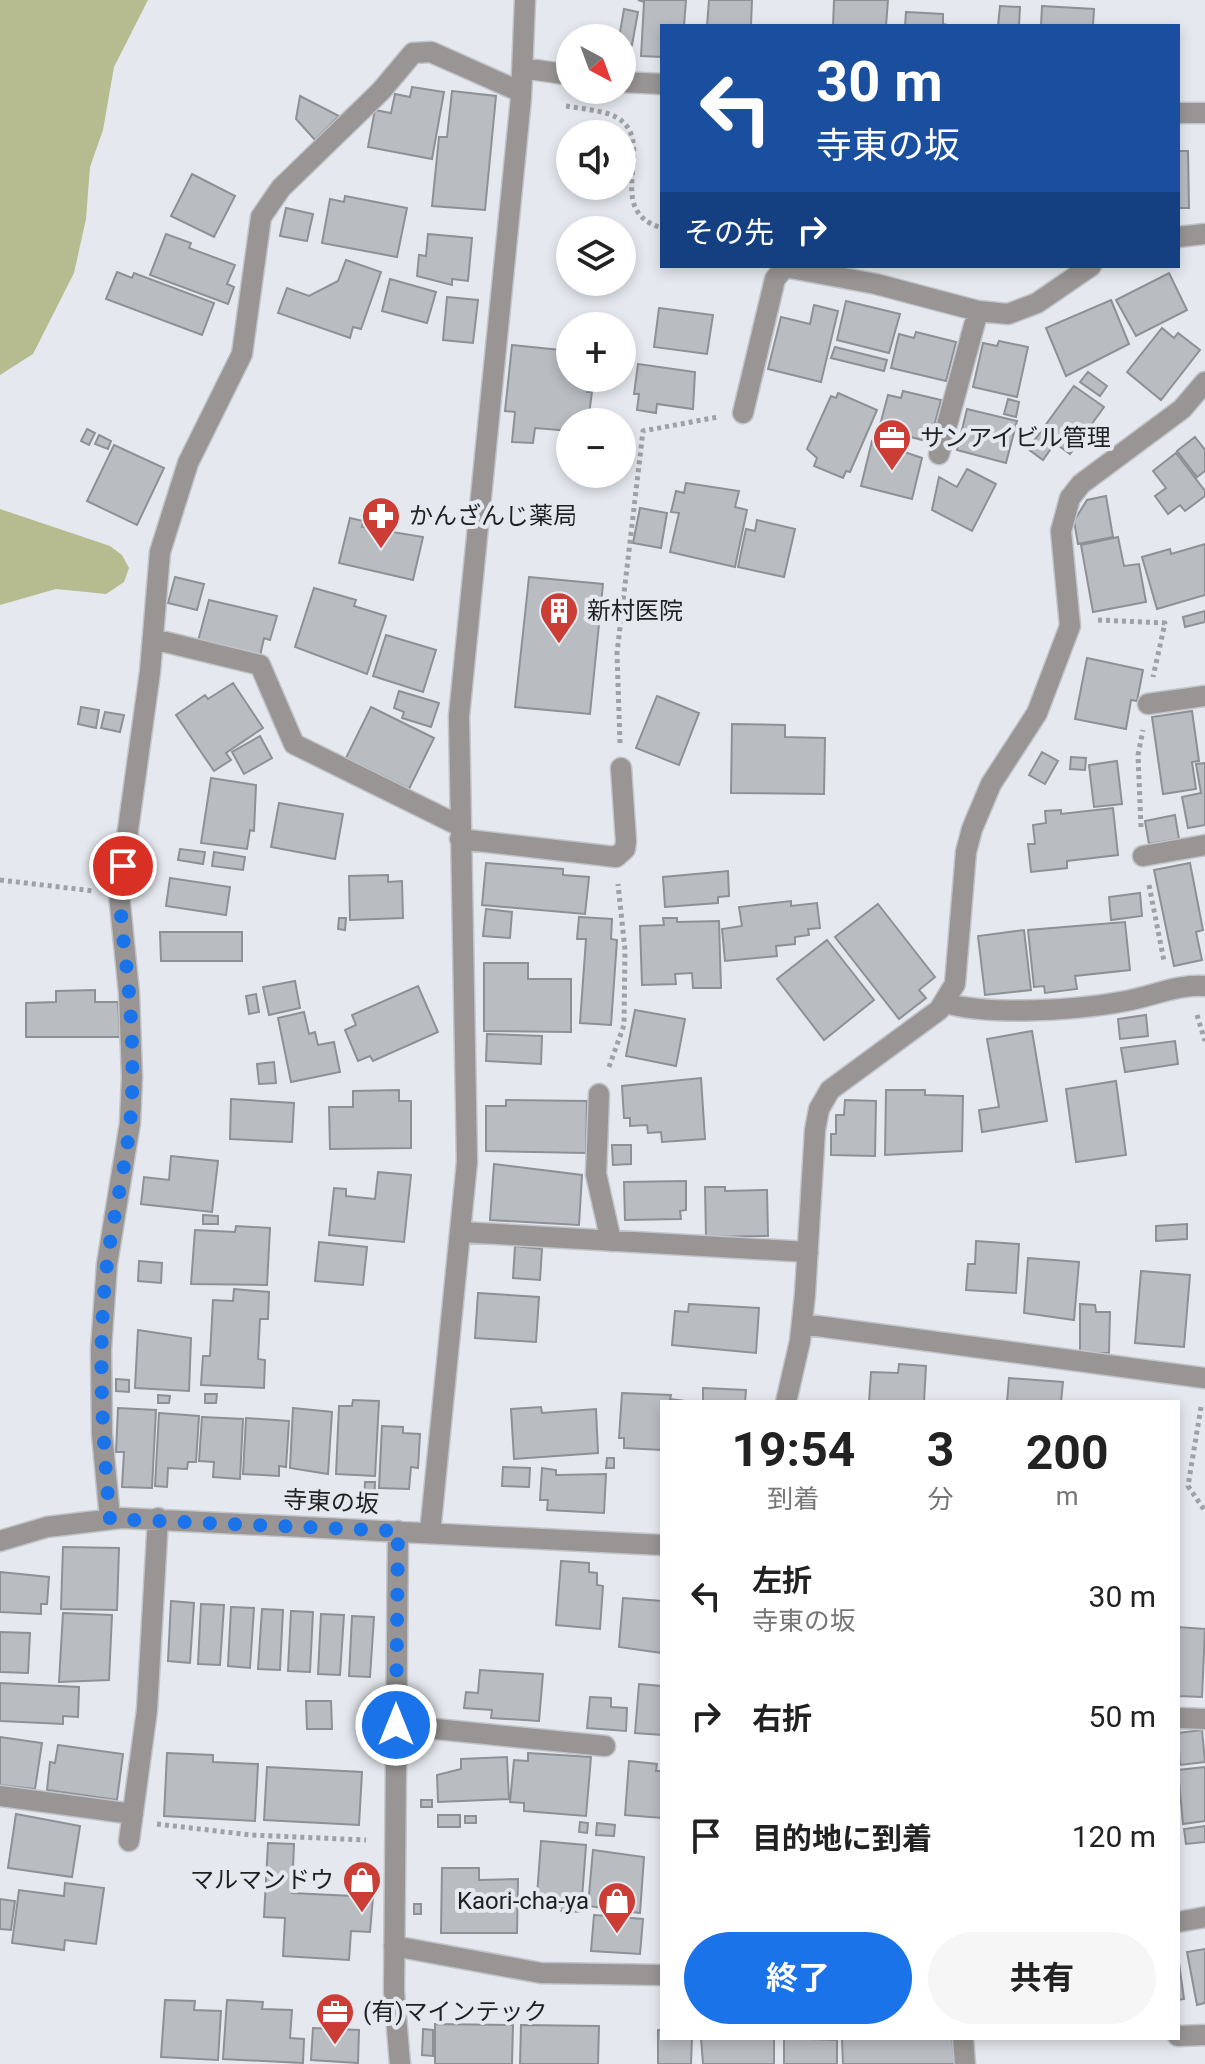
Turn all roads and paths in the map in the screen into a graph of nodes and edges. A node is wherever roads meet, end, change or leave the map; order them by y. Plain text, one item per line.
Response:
1 (525, 0) edge
2 (523, 68) junction
3 (556, 73) edge
4 (636, 83) edge
5 (660, 84) edge
6 (521, 95) junction
7 (1180, 113) edge
8 (1205, 113) edge
9 (660, 227) edge
10 (1205, 234) edge
11 (1180, 237) edge
12 (784, 268) edge
13 (790, 268) edge
14 (1088, 268) edge
15 (978, 311) junction
16 (1205, 382) edge
17 (743, 413) joint
18 (939, 454) dead end
19 (1070, 619) junction
20 (153, 639) junction
21 (1205, 696) edge
22 (1148, 704) junction
23 (621, 768) joint
24 (460, 833) junction
25 (1205, 845) edge
26 (1143, 856) junction
27 (616, 857) junction
28 (0, 880) edge
29 (119, 894) junction
30 (1205, 986) edge
31 (1170, 989) junction
32 (945, 1003) junction
33 (599, 1094) joint
34 (461, 1232) junction
35 (611, 1241) junction
36 (808, 1252) junction
37 (802, 1324) junction
38 (1205, 1378) edge
39 (786, 1400) edge
40 (1202, 1400) dead end
41 (1205, 1511) edge
42 (158, 1518) junction
43 (110, 1519) junction
44 (398, 1531) junction
45 (430, 1533) junction
46 (0, 1541) edge
47 (660, 1545) edge
48 (1180, 1718) edge
49 (1205, 1719) edge
50 (396, 1725) junction
51 (605, 1746) dead end
52 (0, 1796) edge
53 (132, 1817) junction
54 (129, 1841) dead end
55 (395, 1841) junction
56 (1205, 1917) edge
57 (1180, 1922) edge
58 (394, 1946) junction
59 (660, 1975) edge
60 (1205, 2035) edge
61 (1180, 2036) edge
62 (963, 2040) edge
63 (400, 2064) edge
64 (965, 2064) edge

1 - 2 street
2 - 3 street
2 - 6 street
4 - 5 street
6 - 9 path
6 - 20 street
6 - 24 street
7 - 8 street
10 - 11 street
12 - 17 street
13 - 15 street
14 - 15 street
15 - 18 street
16 - 19 street
17 - 23 path
19 - 22 path
19 - 32 street
20 - 24 street
20 - 29 street
21 - 22 street
22 - 26 path
23 - 27 street
24 - 27 street
24 - 34 street
25 - 26 street
26 - 31 path
27 - 33 path
28 - 29 path
29 - 43 street
30 - 31 street
31 - 32 street
32 - 36 street
33 - 35 street
34 - 35 street
34 - 45 street
35 - 36 street
36 - 37 street
37 - 38 street
37 - 39 street
40 - 41 path
42 - 43 street, 寺東の坂
42 - 44 street, 寺東の坂
42 - 53 street
43 - 46 street, 寺東の坂
44 - 45 street, 寺東の坂
44 - 50 street
45 - 47 street, 寺東の坂
48 - 49 street
50 - 51 street
50 - 55 street
52 - 53 street
53 - 54 street
53 - 55 path
55 - 58 street
56 - 57 street
58 - 59 street
58 - 63 street
60 - 61 street
62 - 64 street

